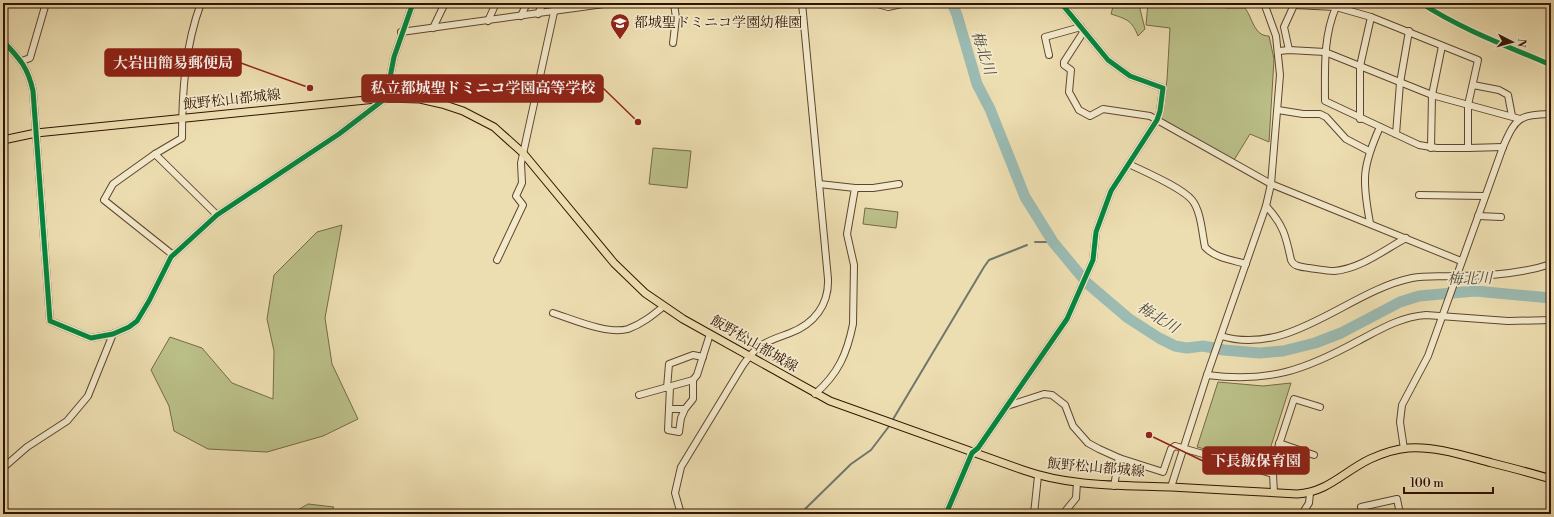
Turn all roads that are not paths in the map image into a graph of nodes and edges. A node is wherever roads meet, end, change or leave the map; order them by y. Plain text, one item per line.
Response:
1 (46, 3) edge
2 (201, 3) edge
3 (413, 3) edge
4 (417, 3) edge
5 (496, 3) edge
6 (527, 3) edge
7 (543, 3) edge
8 (556, 3) edge
9 (611, 3) edge
10 (674, 3) edge
11 (802, 3) edge
12 (874, 3) edge
13 (906, 3) edge
14 (1061, 3) edge
15 (443, 4) edge
16 (599, 4) edge
17 (1267, 4) edge
18 (1292, 4) edge
19 (585, 5) edge
20 (571, 6) edge
21 (1336, 7) junction
22 (554, 11) junction
23 (538, 14) junction
24 (521, 16) junction
25 (1371, 17) junction
26 (488, 21) junction
27 (409, 23) dead end
28 (433, 28) junction
29 (1083, 29) junction
30 (1409, 31) junction
31 (401, 32) junction
32 (3, 41) edge
33 (673, 43) dead end
34 (1442, 46) junction
35 (1289, 50) junction
36 (1279, 51) junction
37 (1324, 52) junction
38 (1049, 55) dead end
39 (22, 61) junction
40 (1360, 66) junction
41 (1400, 83) junction
42 (1473, 84) junction
43 (1432, 95) junction
44 (386, 98) junction
45 (1468, 105) junction
46 (1278, 110) junction
47 (1551, 114) edge
48 (1512, 116) junction
49 (1520, 118) junction
50 (182, 119) junction
51 (1360, 119) junction
52 (1157, 120) junction
53 (1380, 127) junction
54 (36, 134) junction
55 (1396, 134) junction
56 (3, 140) edge
57 (1503, 147) junction
58 (1431, 148) junction
59 (1468, 148) junction
60 (1369, 151) junction
61 (523, 153) junction
62 (155, 154) junction
63 (1129, 164) junction
64 (819, 184) junction
65 (899, 184) dead end
66 (1271, 184) junction
67 (856, 188) junction
68 (1419, 195) dead end
69 (1485, 196) junction
70 (1266, 206) junction
71 (217, 215) junction
72 (1478, 216) junction
73 (1501, 217) dead end
74 (1370, 223) junction
75 (1406, 238) junction
76 (172, 255) junction
77 (497, 260) dead end
78 (1461, 261) junction
79 (1246, 264) junction
80 (1551, 264) edge
81 (1457, 278) junction
82 (664, 306) junction
83 (553, 314) dead end
84 (1444, 315) junction
85 (1551, 320) edge
86 (113, 334) junction
87 (710, 334) junction
88 (1221, 337) junction
89 (749, 355) junction
90 (703, 357) junction
91 (1207, 375) junction
92 (693, 380) junction
93 (669, 387) junction
94 (815, 394) junction
95 (639, 395) dead end
96 (1007, 406) junction
97 (1320, 407) dead end
98 (669, 409) junction
99 (685, 409) junction
100 (1279, 443) junction
101 (1183, 449) junction
102 (1404, 449) junction
103 (972, 453) junction
104 (1314, 455) dead end
105 (1119, 458) junction
106 (3, 468) edge
107 (1273, 474) junction
108 (1038, 476) junction
109 (1551, 479) edge
110 (1077, 482) junction
111 (1114, 486) junction
112 (1171, 487) junction
113 (1274, 493) junction
114 (1310, 493) junction
115 (1304, 513) edge
116 (681, 514) edge
117 (946, 514) edge
118 (1034, 514) edge
119 (1063, 514) edge
120 (1363, 514) edge
121 (1400, 514) edge

1 - 39 street
2 - 50 street
3 - 31 street
4 - 27 street
5 - 26 street
6 - 24 street
7 - 23 street
8 - 22 street
9 - 16 street
10 - 33 street
11 - 64 street
12 - 13 street
14 - 29 street
15 - 28 street
16 - 19 street
17 - 36 street
18 - 21 street
18 - 35 street
19 - 20 street
20 - 22 street
21 - 25 street
21 - 37 street
22 - 23 street
22 - 61 street
23 - 24 street
24 - 26 street
25 - 30 street
25 - 40 street
26 - 28 street
28 - 31 street
29 - 38 street
29 - 52 street
29 - 52 street
30 - 34 street
30 - 41 street
31 - 44 street
32 - 39 street
34 - 42 street
34 - 43 street
35 - 36 street
35 - 37 street
36 - 46 street
37 - 40 street
37 - 51 street
39 - 54 street
40 - 41 street
40 - 51 street
41 - 43 street
41 - 55 street
42 - 45 street
42 - 48 street
43 - 45 street
43 - 58 street
44 - 50 main road, 飯野松山都城線
44 - 61 main road, 飯野松山都城線
44 - 71 street
45 - 48 street
45 - 59 street
46 - 60 street
46 - 66 street
47 - 49 street
48 - 49 street
49 - 57 street
50 - 54 main road, 飯野松山都城線
50 - 62 street
51 - 53 street
52 - 63 street
52 - 66 street
53 - 55 street
53 - 60 street
54 - 56 main road, 飯野松山都城線
54 - 86 street
55 - 58 street
57 - 59 street
57 - 69 street
58 - 59 street
60 - 74 street
61 - 77 street
61 - 82 main road, 飯野松山都城線
62 - 71 street
62 - 76 street
63 - 79 street
63 - 96 street
64 - 67 street
64 - 89 street
65 - 67 street
66 - 70 street
66 - 74 street
67 - 94 street
68 - 69 street
69 - 72 street
70 - 75 street
70 - 79 street
71 - 76 street
72 - 73 street
72 - 78 street
74 - 75 street
75 - 78 street
76 - 86 street
78 - 81 street
79 - 88 street
80 - 81 street
81 - 84 street
81 - 88 street
82 - 83 street
82 - 87 main road, 飯野松山都城線
84 - 85 street
84 - 91 street
84 - 102 street
86 - 106 street
87 - 89 main road, 飯野松山都城線
87 - 90 street
88 - 91 street
89 - 94 main road, 飯野松山都城線
89 - 116 street
90 - 92 street
90 - 93 street
91 - 101 street
92 - 93 street
92 - 99 street
93 - 95 street
93 - 98 street
94 - 103 main road, 飯野松山都城線
96 - 103 street
96 - 105 street
97 - 100 street
98 - 99 street
98 - 99 street
100 - 104 street
100 - 107 street
101 - 105 street
101 - 107 street
101 - 112 street
102 - 109 main road, 飯野松山都城線
102 - 114 main road, 飯野松山都城線
103 - 108 main road, 飯野松山都城線
103 - 117 street
105 - 111 street
107 - 113 street
108 - 110 main road, 飯野松山都城線
108 - 118 street
110 - 111 main road, 飯野松山都城線
110 - 119 street
111 - 112 main road, 飯野松山都城線
112 - 113 main road, 飯野松山都城線
113 - 114 main road, 飯野松山都城線
114 - 115 street
120 - 121 street

